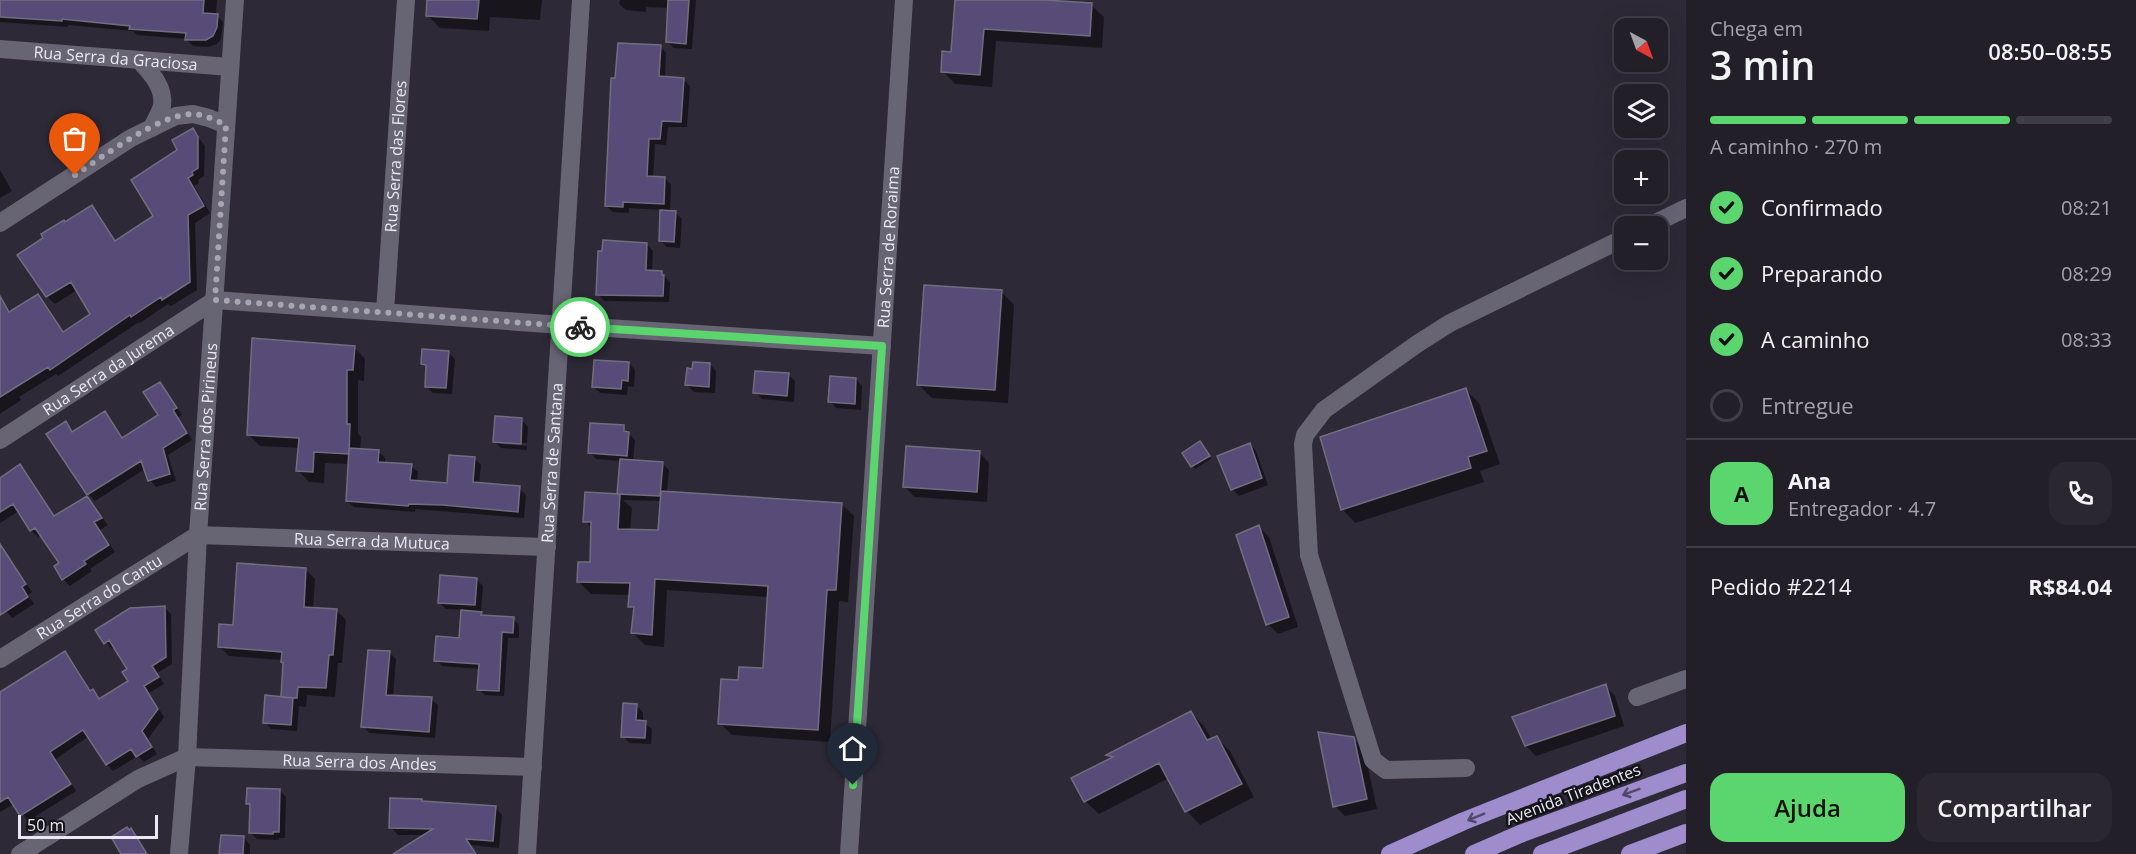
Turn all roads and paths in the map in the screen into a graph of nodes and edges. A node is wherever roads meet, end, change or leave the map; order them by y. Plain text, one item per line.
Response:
1 (235, 0) edge
2 (406, 0) edge
3 (581, 0) edge
4 (904, 0) edge
5 (0, 49) edge
6 (139, 60) junction
7 (230, 67) junction
8 (226, 125) junction
9 (152, 128) junction
10 (1686, 208) edge
11 (1668, 217) edge
12 (0, 223) edge
13 (1614, 243) edge
14 (215, 300) junction
15 (385, 312) junction
16 (562, 325) junction
17 (882, 346) junction
18 (0, 440) edge
19 (198, 535) junction
20 (547, 547) junction
21 (0, 659) edge
22 (1686, 680) edge
23 (1637, 697) dead end
24 (1686, 732) edge
25 (187, 757) junction
26 (533, 766) junction
27 (1466, 768) dead end
28 (1686, 773) edge
29 (1686, 799) edge
30 (1686, 833) edge
31 (20, 854) edge
32 (179, 854) edge
33 (527, 854) edge
34 (849, 854) edge
35 (1390, 854) edge
36 (1474, 854) edge
37 (1542, 854) edge
38 (1630, 854) edge

1 - 7 street, Rua Serra dos Pirineus
2 - 15 street, Rua Serra das Flores
3 - 16 street, Rua Serra de Santana
4 - 17 street, Rua Serra de Roraima
5 - 6 street, Rua Serra da Graciosa
6 - 7 street, Rua Serra da Graciosa
6 - 9 street
7 - 8 street, Rua Serra dos Pirineus
8 - 9 street
8 - 14 street, Rua Serra dos Pirineus
9 - 12 street
10 - 11 street
13 - 27 street
14 - 15 street
14 - 18 street, Rua Serra da Jurema
14 - 19 street, Rua Serra dos Pirineus
15 - 16 street
16 - 17 street
16 - 20 street, Rua Serra de Santana
17 - 34 street, Rua Serra de Roraima
19 - 20 street, Rua Serra da Mutuca
19 - 21 street, Rua Serra do Cantu
19 - 25 street, Rua Serra dos Pirineus
20 - 26 street, Rua Serra de Santana
22 - 23 street
24 -> 35 highway
25 - 26 street, Rua Serra dos Andes
25 - 31 street
25 - 32 street, Rua Serra dos Pirineus
26 - 33 street, Rua Serra de Santana
28 -> 36 highway, Avenida Tiradentes
29 - 37 highway
30 - 38 highway

